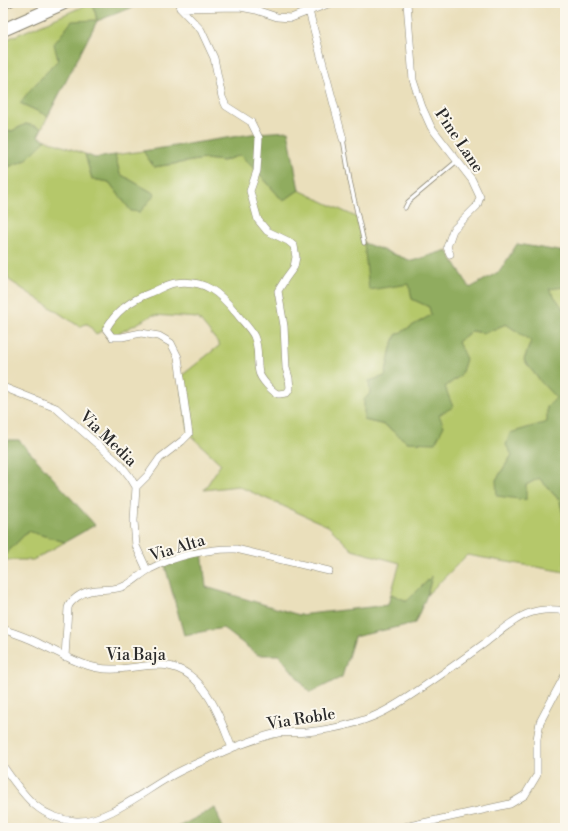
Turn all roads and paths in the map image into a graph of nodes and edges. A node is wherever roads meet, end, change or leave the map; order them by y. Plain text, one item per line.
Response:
1 (64, 3) edge
2 (331, 3) edge
3 (407, 3) edge
4 (309, 11) junction
5 (3, 30) edge
6 (343, 139) joint
7 (458, 161) junction
8 (405, 208) dead end
9 (364, 243) dead end
10 (450, 254) dead end
11 (3, 387) edge
12 (136, 487) junction
13 (147, 570) junction
14 (329, 571) dead end
15 (565, 611) edge
16 (3, 629) edge
17 (65, 657) junction
18 (565, 675) edge
19 (232, 748) junction
20 (3, 766) edge
21 (400, 828) edge

1 - 5 highway
2 - 4 street
3 - 7 street, Pine Lane
4 - 6 street
4 - 12 street
6 - 9 lane
7 - 8 lane
7 - 10 street, Pine Lane
11 - 12 street, Via Media
12 - 13 street, Via Media
13 - 14 street, Via Alta
13 - 17 street, Via Alta
15 - 19 street, Via Roble
16 - 17 street, Via Baja
17 - 19 street, Via Baja
18 - 21 street
19 - 20 street, Via Roble

